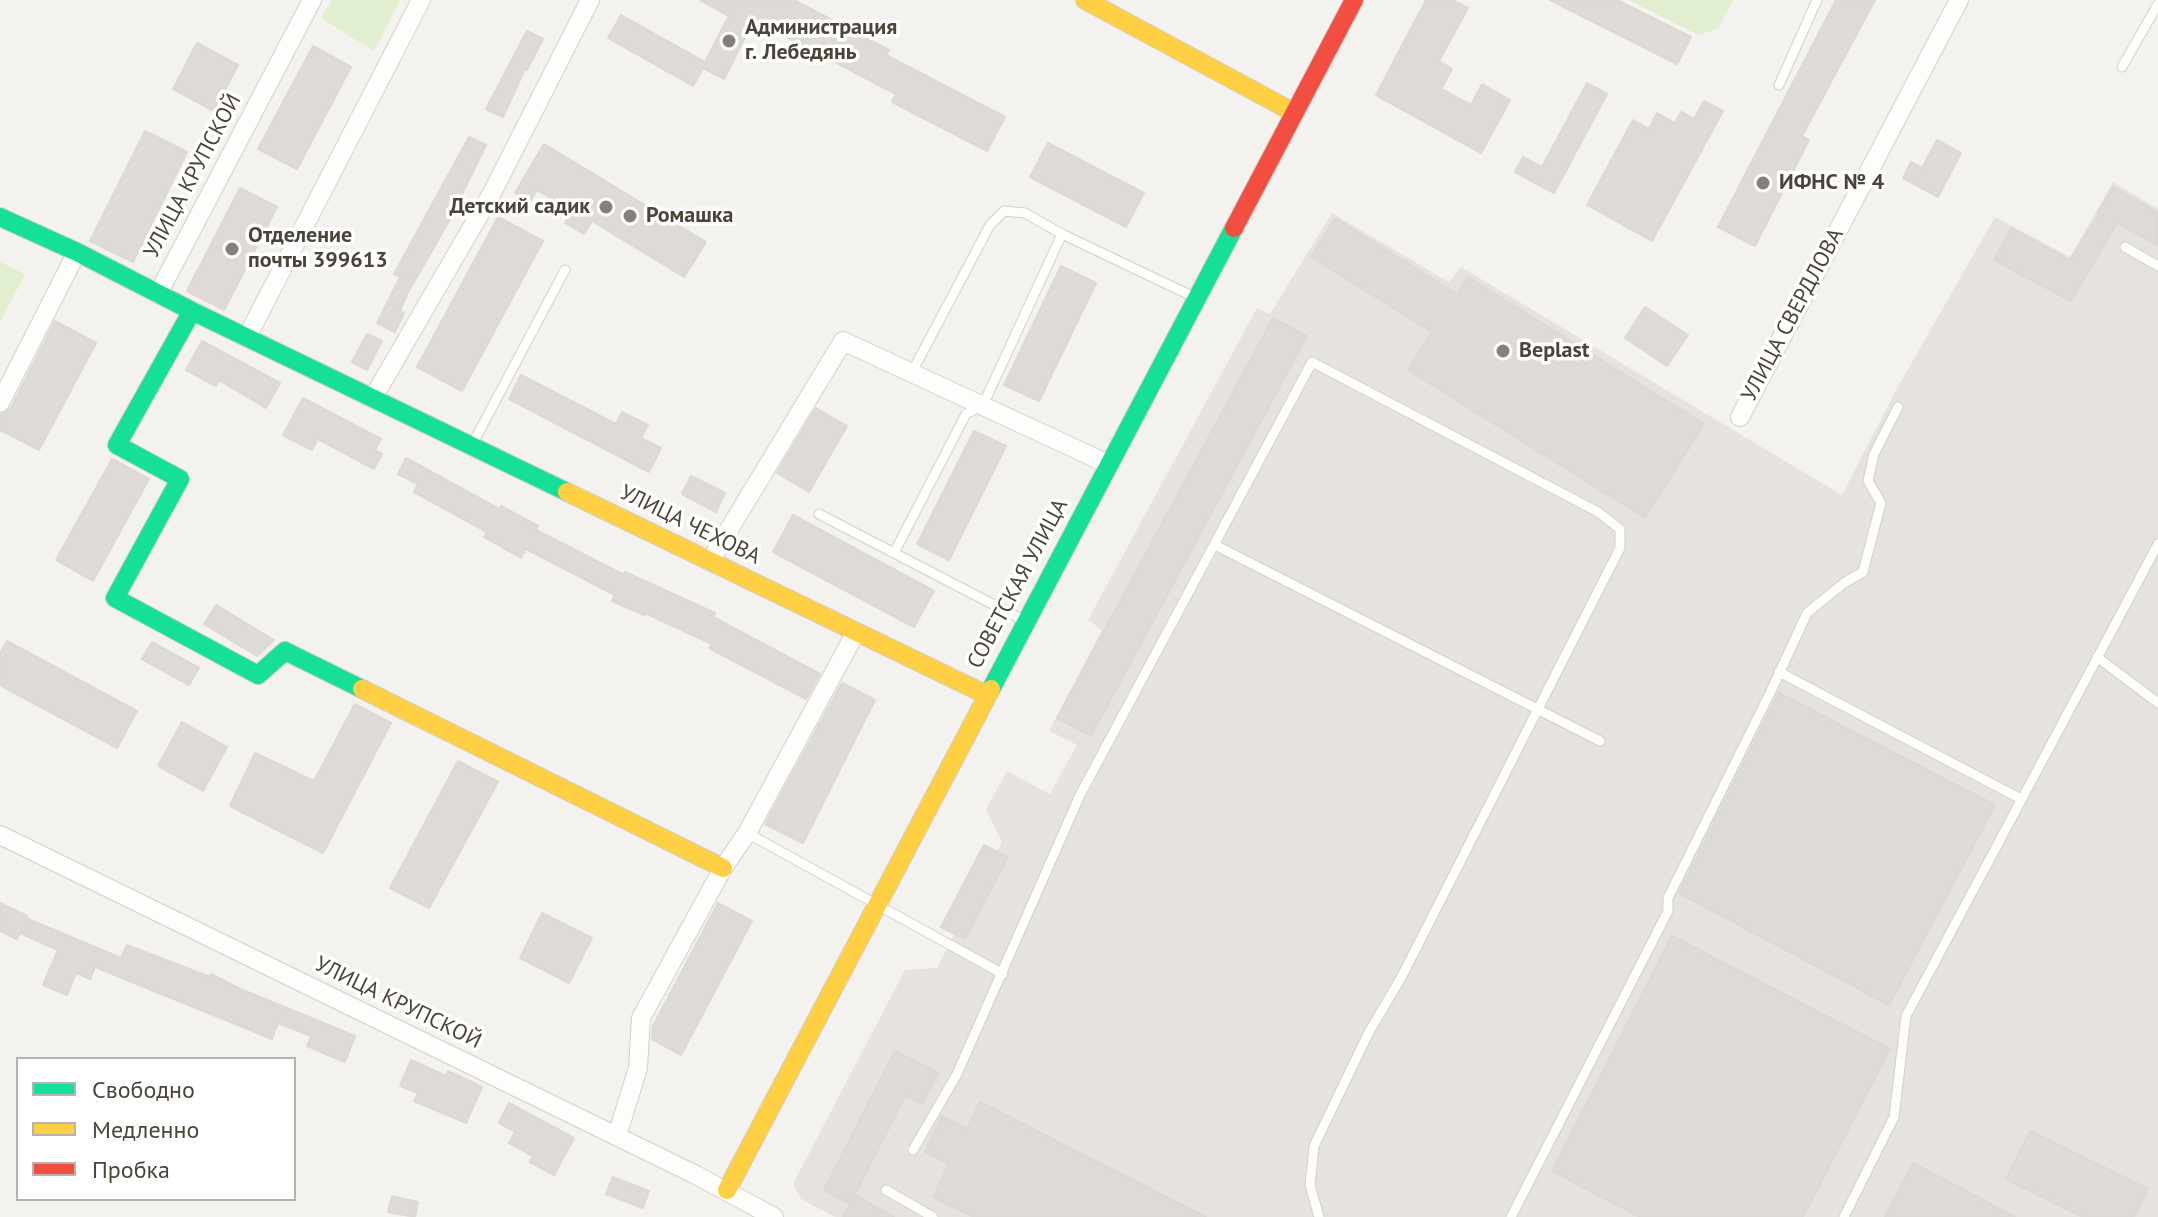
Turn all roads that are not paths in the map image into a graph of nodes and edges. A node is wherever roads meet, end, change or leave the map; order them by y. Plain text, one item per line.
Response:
1 (312, 0) edge
2 (421, 0) edge
3 (590, 0) edge
4 (1085, 0) edge
5 (1354, 0) edge
6 (1817, 0) edge
7 (1959, 0) edge
8 (2158, 4) edge
9 (2122, 67) dead end
10 (1779, 85) dead end
11 (1293, 112) junction
12 (0, 217) edge
13 (1062, 234) junction
14 (2125, 247) dead end
15 (77, 252) junction
16 (2158, 266) edge
17 (565, 270) dead end
18 (158, 294) junction
19 (1196, 298) junction
20 (192, 311) junction
21 (247, 337) junction
22 (912, 372) junction
23 (373, 398) junction
24 (0, 403) edge
25 (983, 405) junction
26 (1898, 407) dead end
27 (1740, 417) dead end
28 (471, 446) junction
29 (1108, 464) junction
30 (819, 514) dead end
31 (2158, 544) edge
32 (1215, 545) junction
33 (894, 553) junction
34 (710, 561) junction
35 (1026, 621) junction
36 (856, 632) junction
37 (2097, 657) junction
38 (1779, 672) junction
39 (987, 695) junction
40 (2158, 703) edge
41 (1538, 707) junction
42 (1600, 741) dead end
43 (2021, 799) junction
44 (747, 833) junction
45 (0, 835) edge
46 (723, 868) junction
47 (877, 904) junction
48 (1003, 974) junction
49 (617, 1136) junction
50 (913, 1150) dead end
51 (727, 1190) junction
52 (886, 1190) dead end
53 (774, 1217) edge
54 (933, 1217) edge
55 (1319, 1217) edge
56 (1511, 1217) edge
57 (1844, 1217) edge

1 - 18 street, УЛИЦА КРУПСКОЙ
2 - 21 street
3 - 23 street
4 - 11 street
5 - 11 street, СОВЕТСКАЯ УЛИЦА
6 - 10 lane
7 - 27 street, УЛИЦА СВЕРДЛОВА
8 - 9 lane
11 - 19 street, СОВЕТСКАЯ УЛИЦА
12 - 15 street, УЛИЦА КРУПСКОЙ
13 - 19 lane
13 - 22 lane
13 - 25 lane
14 - 16 lane
15 - 18 street, УЛИЦА КРУПСКОЙ
15 - 24 street
17 - 28 lane
18 - 20 street, УЛИЦА ЧЕХОВА
19 - 29 street, СОВЕТСКАЯ УЛИЦА
20 - 21 street, УЛИЦА ЧЕХОВА
20 - 46 street
21 - 23 street, УЛИЦА ЧЕХОВА
22 - 25 street
22 - 34 street
23 - 28 street, УЛИЦА ЧЕХОВА
25 - 29 street
25 - 33 lane
26 - 38 lane
28 - 34 street, УЛИЦА ЧЕХОВА
29 - 35 street, СОВЕТСКАЯ УЛИЦА
30 - 33 lane
31 - 37 lane
32 - 41 lane
32 - 41 lane
32 - 48 lane
33 - 35 lane
34 - 36 street, УЛИЦА ЧЕХОВА
35 - 39 street, СОВЕТСКАЯ УЛИЦА
36 - 39 street, УЛИЦА ЧЕХОВА
36 - 44 street
37 - 40 lane
37 - 43 lane
38 - 43 lane
38 - 56 lane
39 - 47 street, СОВЕТСКАЯ УЛИЦА
41 - 42 lane
41 - 55 lane
43 - 57 lane
44 - 46 street
44 - 47 lane
45 - 49 street, УЛИЦА КРУПСКОЙ
46 - 49 street
47 - 48 lane
47 - 51 street, СОВЕТСКАЯ УЛИЦА
48 - 50 lane
49 - 51 street, УЛИЦА КРУПСКОЙ
51 - 53 street, УЛИЦА КРУПСКОЙ
52 - 54 lane

